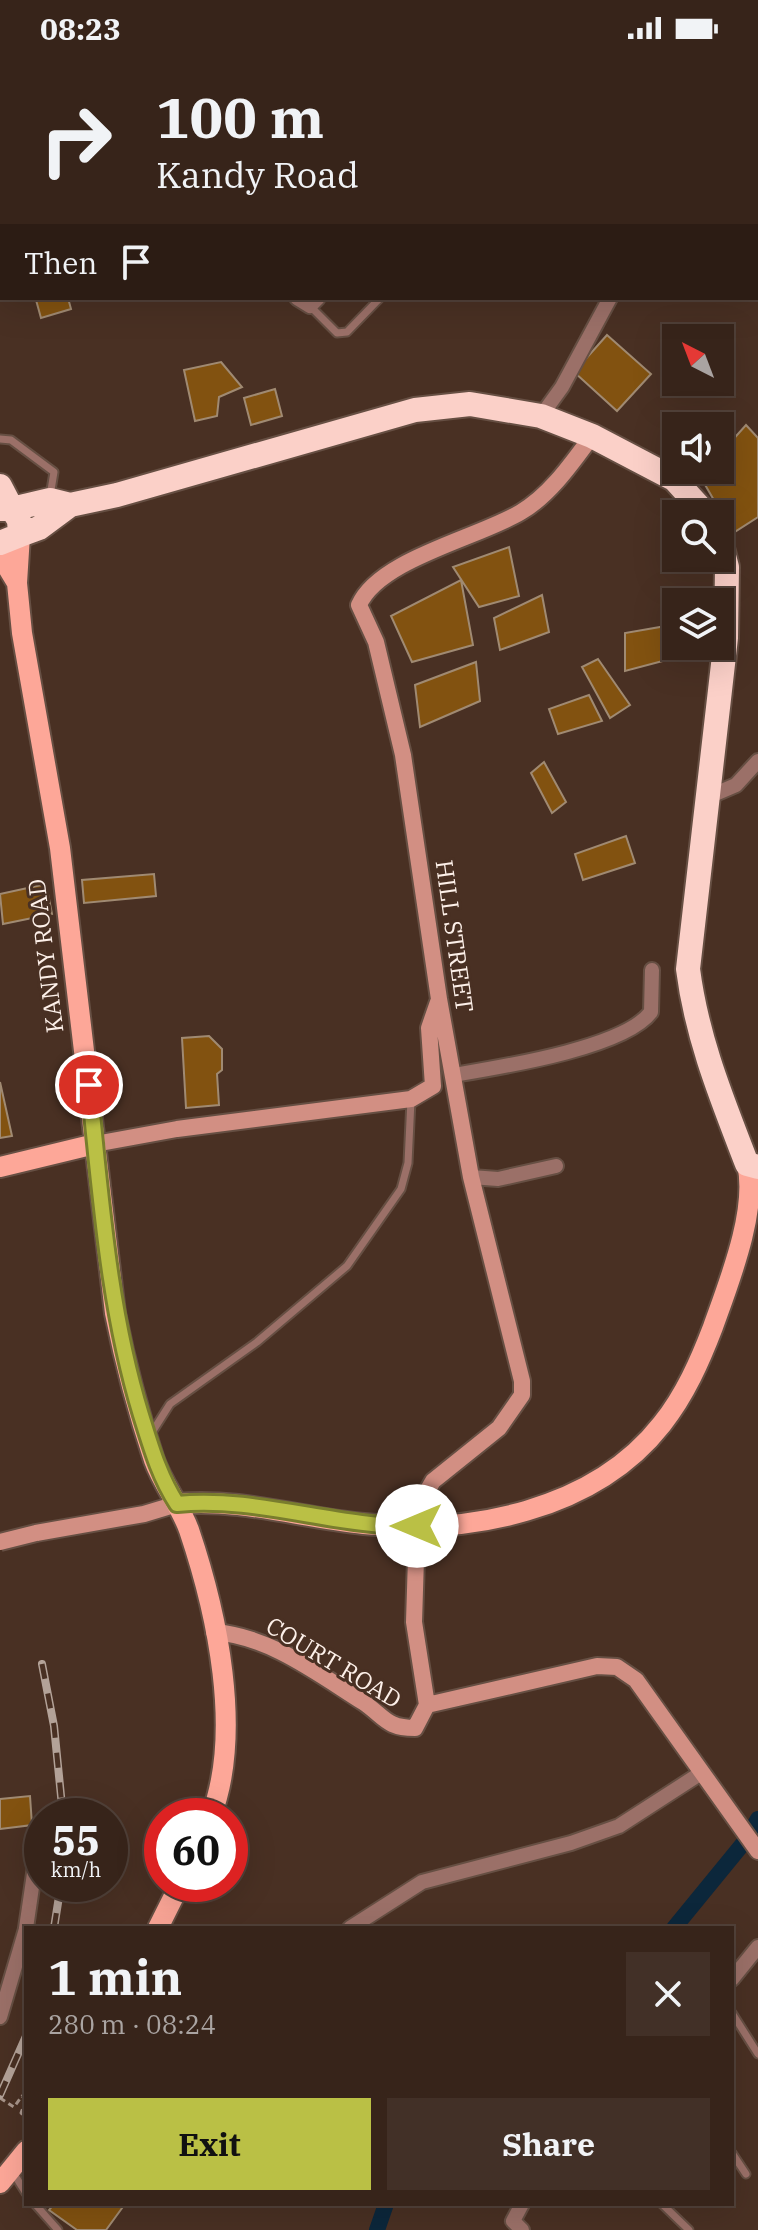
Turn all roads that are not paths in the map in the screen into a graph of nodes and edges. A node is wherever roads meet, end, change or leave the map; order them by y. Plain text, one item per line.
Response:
1 (378, 300) edge
2 (609, 300) edge
3 (308, 301) edge
4 (541, 416) junction
5 (592, 436) junction
6 (0, 439) edge
7 (0, 486) edge
8 (693, 500) edge
9 (60, 502) junction
10 (6, 509) edge
11 (10, 539) edge
12 (0, 555) edge
13 (727, 572) edge
14 (17, 583) junction
15 (758, 761) edge
16 (708, 797) junction
17 (652, 970) dead end
18 (439, 999) junction
19 (454, 1075) junction
20 (411, 1099) junction
21 (95, 1144) junction
22 (556, 1166) dead end
23 (752, 1166) edge
24 (0, 1167) edge
25 (471, 1177) junction
26 (148, 1439) junction
27 (177, 1504) junction
28 (417, 1526) junction
29 (0, 1542) edge
30 (214, 1632) junction
31 (427, 1705) junction
32 (701, 1773) junction
33 (216, 1798) edge
34 (758, 1851) edge
35 (30, 1902) edge
36 (171, 1902) edge
37 (26, 1926) edge
38 (159, 1926) edge
39 (353, 1926) edge
40 (24, 1935) edge
41 (758, 1947) edge
42 (734, 1977) edge
43 (734, 2016) edge
44 (0, 2017) edge
45 (758, 2054) edge
46 (24, 2154) edge
47 (734, 2156) edge
48 (746, 2174) dead end
49 (6, 2176) edge
50 (24, 2191) edge
51 (37, 2206) edge
52 (521, 2206) edge
53 (664, 2206) edge
54 (58, 2230) edge
55 (522, 2230) edge
56 (689, 2230) edge

1 - 3 lane
2 - 4 street
4 - 5 highway
4 - 9 highway
5 - 8 highway
5 - 18 street, HILL STREET
6 - 9 lane
7 - 10 highway
9 - 10 highway
9 - 11 highway
10 - 11 highway
11 - 14 main road, KANDY ROAD
12 - 14 main road, KANDY ROAD
13 - 16 highway
14 - 21 main road, KANDY ROAD
15 - 16 street
16 - 23 highway
17 - 19 street
18 - 19 street, HILL STREET
18 - 20 street
19 - 25 street, HILL STREET
20 - 21 street
20 - 26 lane
21 - 24 main road
21 - 26 main road, KANDY ROAD
22 - 25 street
23 - 28 main road
25 - 28 street, HILL STREET
26 - 27 main road, KANDY ROAD
27 - 28 main road
27 - 29 street, bridge
27 - 30 main road, KANDY ROAD
28 - 31 street, COURT ROAD
30 - 31 street, COURT ROAD
30 - 33 main road, KANDY ROAD
31 - 32 street
32 - 34 street
32 - 39 street
35 - 37 street
36 - 38 main road
40 - 44 street
41 - 42 street
43 - 45 lane
46 - 49 main road
47 - 48 lane
49 - 50 lane
51 - 54 lane
52 - 55 street
53 - 56 lane

